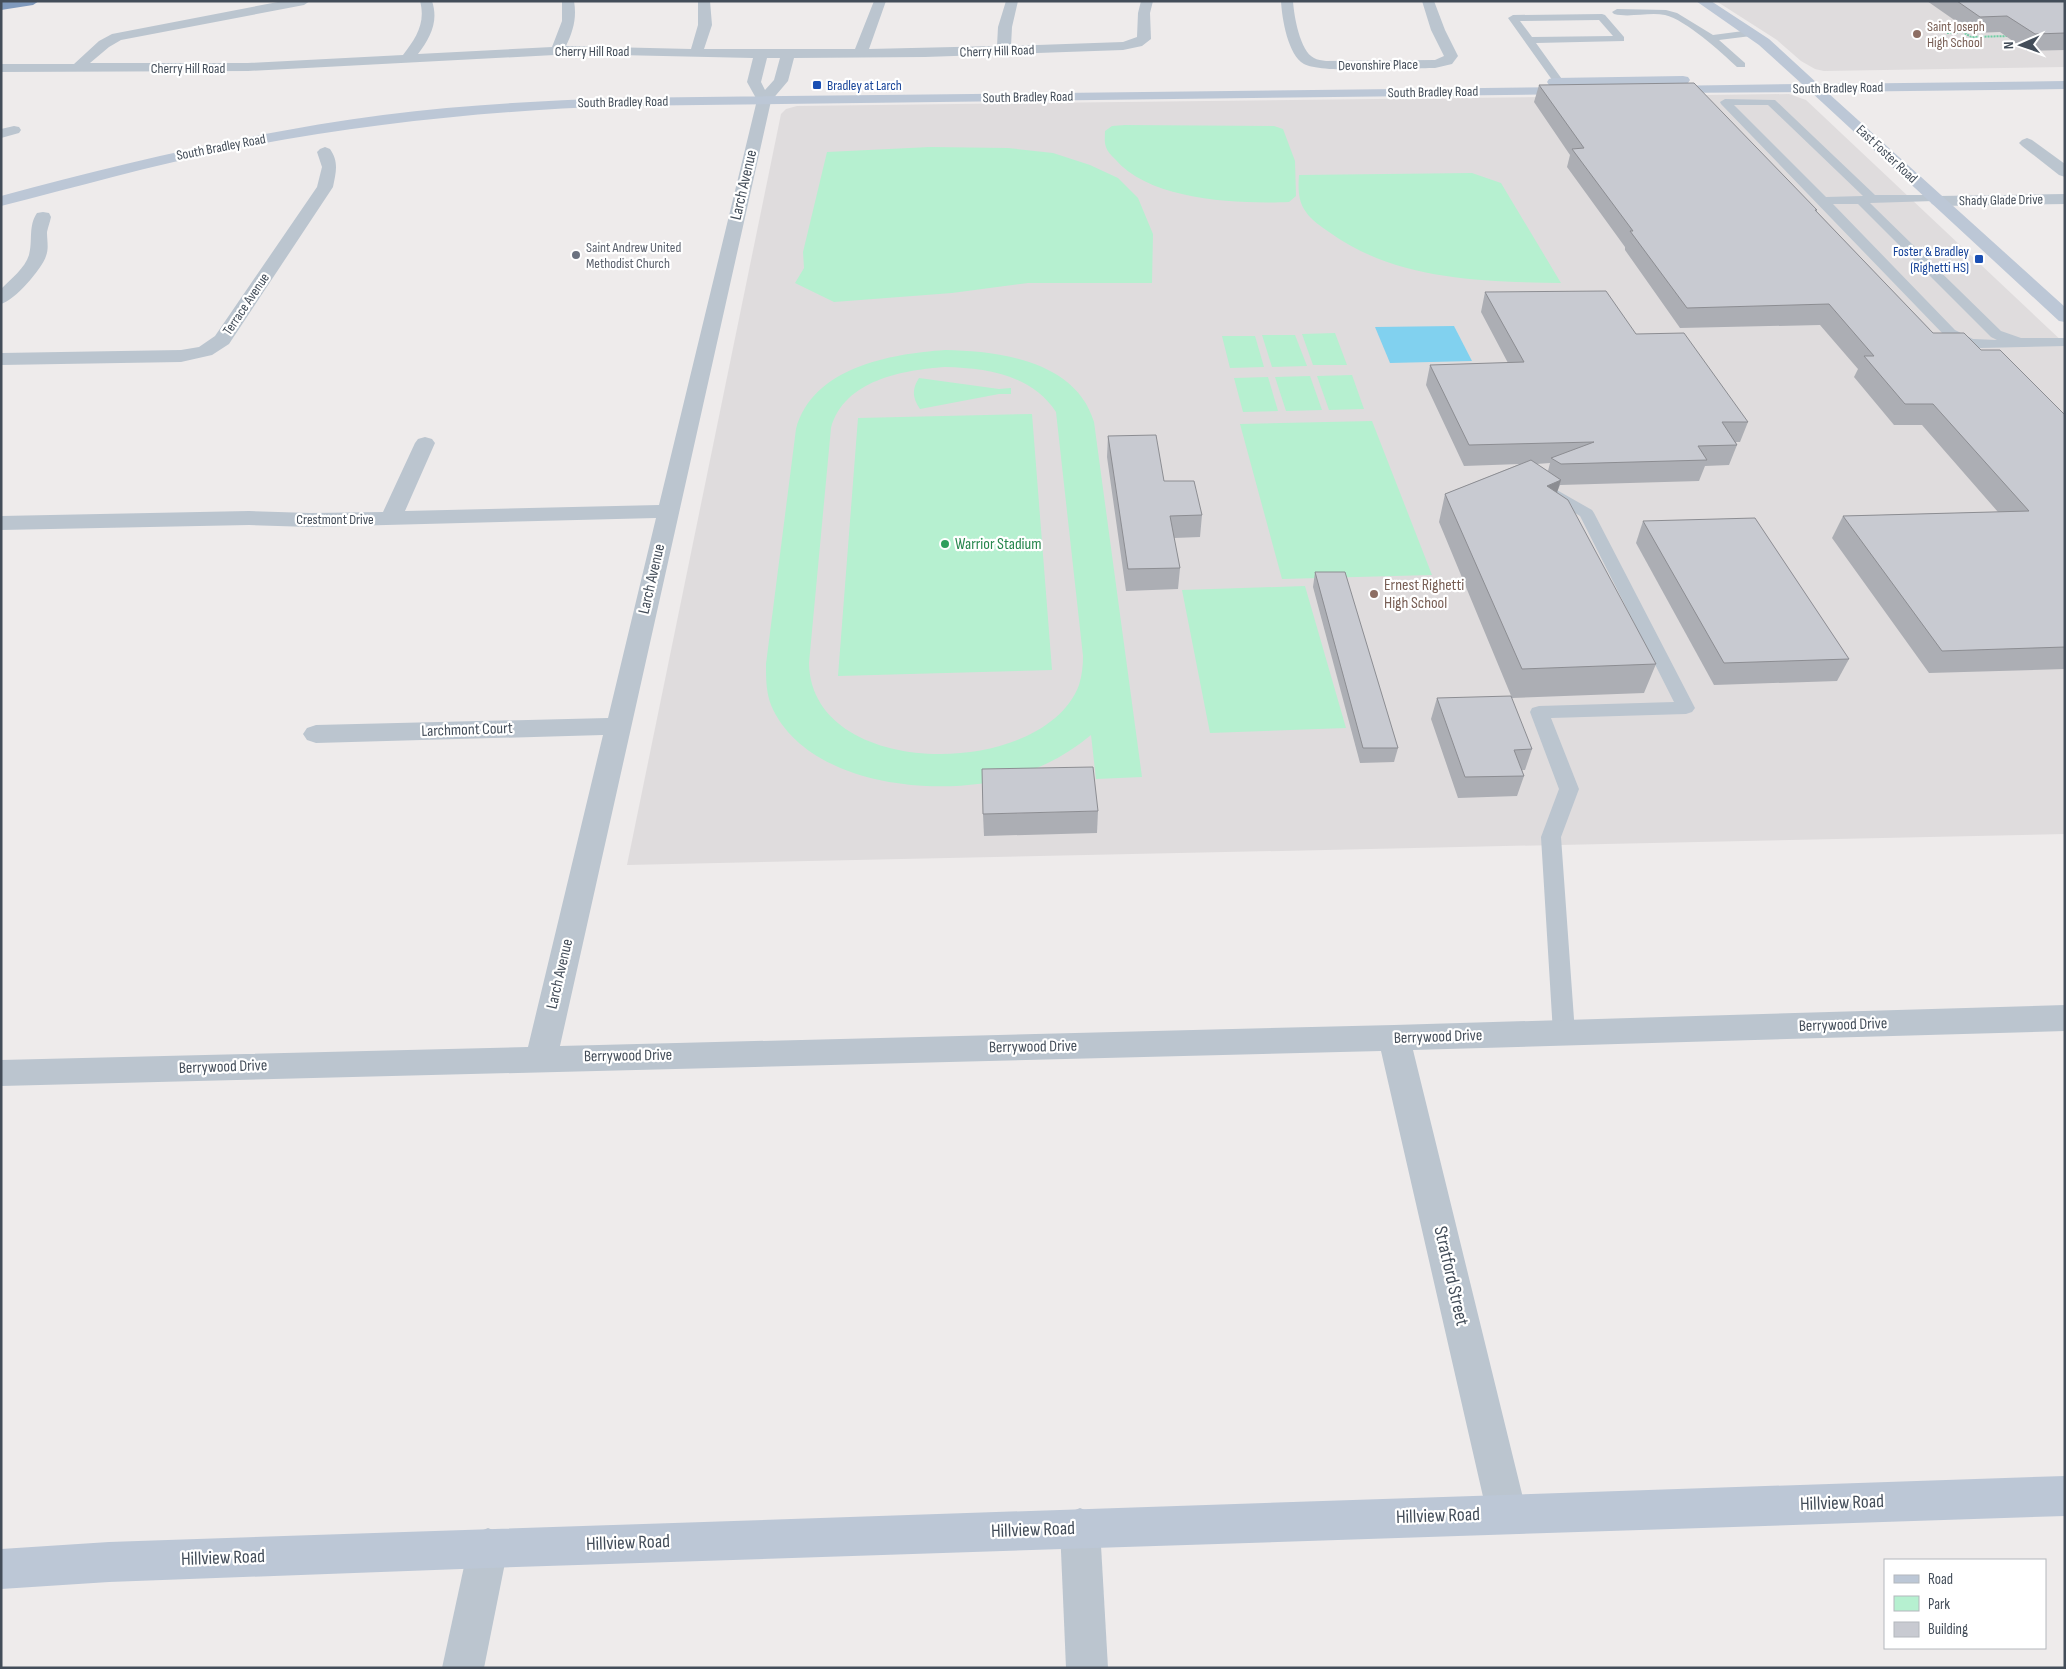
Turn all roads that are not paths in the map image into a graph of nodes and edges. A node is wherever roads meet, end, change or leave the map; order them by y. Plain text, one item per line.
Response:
1 (33, 1) edge
2 (304, 1) edge
3 (426, 1) edge
4 (568, 1) edge
5 (704, 1) edge
6 (880, 1) edge
7 (1012, 1) edge
8 (1147, 1) edge
9 (1287, 1) edge
10 (1428, 1) edge
11 (1702, 1) edge
12 (1, 6) edge
13 (1617, 12) dead end
14 (1751, 33) junction
15 (1711, 38) junction
16 (1529, 40) junction
17 (557, 51) junction
18 (1004, 51) junction
19 (696, 53) junction
20 (788, 53) junction
21 (862, 53) junction
22 (761, 54) junction
23 (407, 59) junction
24 (78, 66) junction
25 (1741, 66) dead end
26 (1, 68) edge
27 (2065, 76) edge
28 (1559, 82) junction
29 (1810, 84) junction
30 (2065, 85) edge
31 (765, 94) junction
32 (2027, 143) dead end
33 (325, 152) dead end
34 (2065, 172) edge
35 (1, 187) edge
36 (1936, 199) junction
37 (2065, 199) edge
38 (1868, 200) junction
39 (1, 201) edge
40 (1823, 201) junction
41 (43, 217) dead end
42 (1, 299) edge
43 (2065, 317) edge
44 (2065, 342) edge
45 (2024, 343) junction
46 (1, 359) edge
47 (425, 444) dead end
48 (1533, 480) edge
49 (668, 512) junction
50 (391, 518) junction
51 (1, 523) edge
52 (618, 726) junction
53 (316, 734) dead end
54 (2065, 1018) edge
55 (1564, 1033) junction
56 (1394, 1038) junction
57 (541, 1058) junction
58 (1, 1073) edge
59 (2065, 1496) edge
60 (1508, 1514) junction
61 (1080, 1528) junction
62 (488, 1548) junction
63 (1, 1569) edge
64 (463, 1668) edge
65 (1087, 1668) edge

1 - 12 highway
2 - 24 street
3 - 23 street
4 - 17 street
5 - 19 street
6 - 21 street
7 - 18 street
8 - 18 street, Cherry Hill Road
9 - 10 street, Devonshire Place
11 - 14 main road, East Foster Road
13 - 15 lane
14 - 15 lane
14 - 29 main road, East Foster Road
15 - 25 lane
16 - 16 lane
16 - 28 lane
17 - 19 street, Cherry Hill Road
17 - 23 street, Cherry Hill Road
18 - 21 street, Cherry Hill Road
19 - 22 street, Cherry Hill Road
20 - 21 street, Cherry Hill Road
20 - 22 street, Cherry Hill Road
20 - 31 street
22 - 31 street
23 - 24 street, Cherry Hill Road
24 - 26 street, Cherry Hill Road
27 - 29 main road, South Bradley Road
28 - 29 main road, South Bradley Road
28 - 31 main road, South Bradley Road
29 - 30 main road, South Bradley Road
29 - 31 main road, South Bradley Road
29 - 36 main road, East Foster Road
31 - 35 main road, South Bradley Road
31 - 39 main road, South Bradley Road
31 - 49 street, Larch Avenue
32 - 34 street
33 - 46 street, Terrace Avenue
36 - 37 street, Shady Glade Drive
36 - 38 lane
36 - 43 main road, East Foster Road
38 - 40 lane
38 - 40 lane
38 - 45 lane
40 - 45 lane
41 - 42 street
44 - 45 lane
47 - 50 street
48 - 55 lane
49 - 50 street, Crestmont Drive
49 - 52 street, Larch Avenue
50 - 51 street, Crestmont Drive
52 - 53 street, Larchmont Court
52 - 57 street, Larch Avenue
54 - 55 street, Berrywood Drive
55 - 56 street, Berrywood Drive
56 - 57 street, Berrywood Drive
56 - 60 street, Stratford Street
57 - 58 street, Berrywood Drive
59 - 60 main road, Hillview Road
60 - 61 main road, Hillview Road
61 - 62 main road, Hillview Road
61 - 65 street
62 - 63 main road, Hillview Road
62 - 64 street

